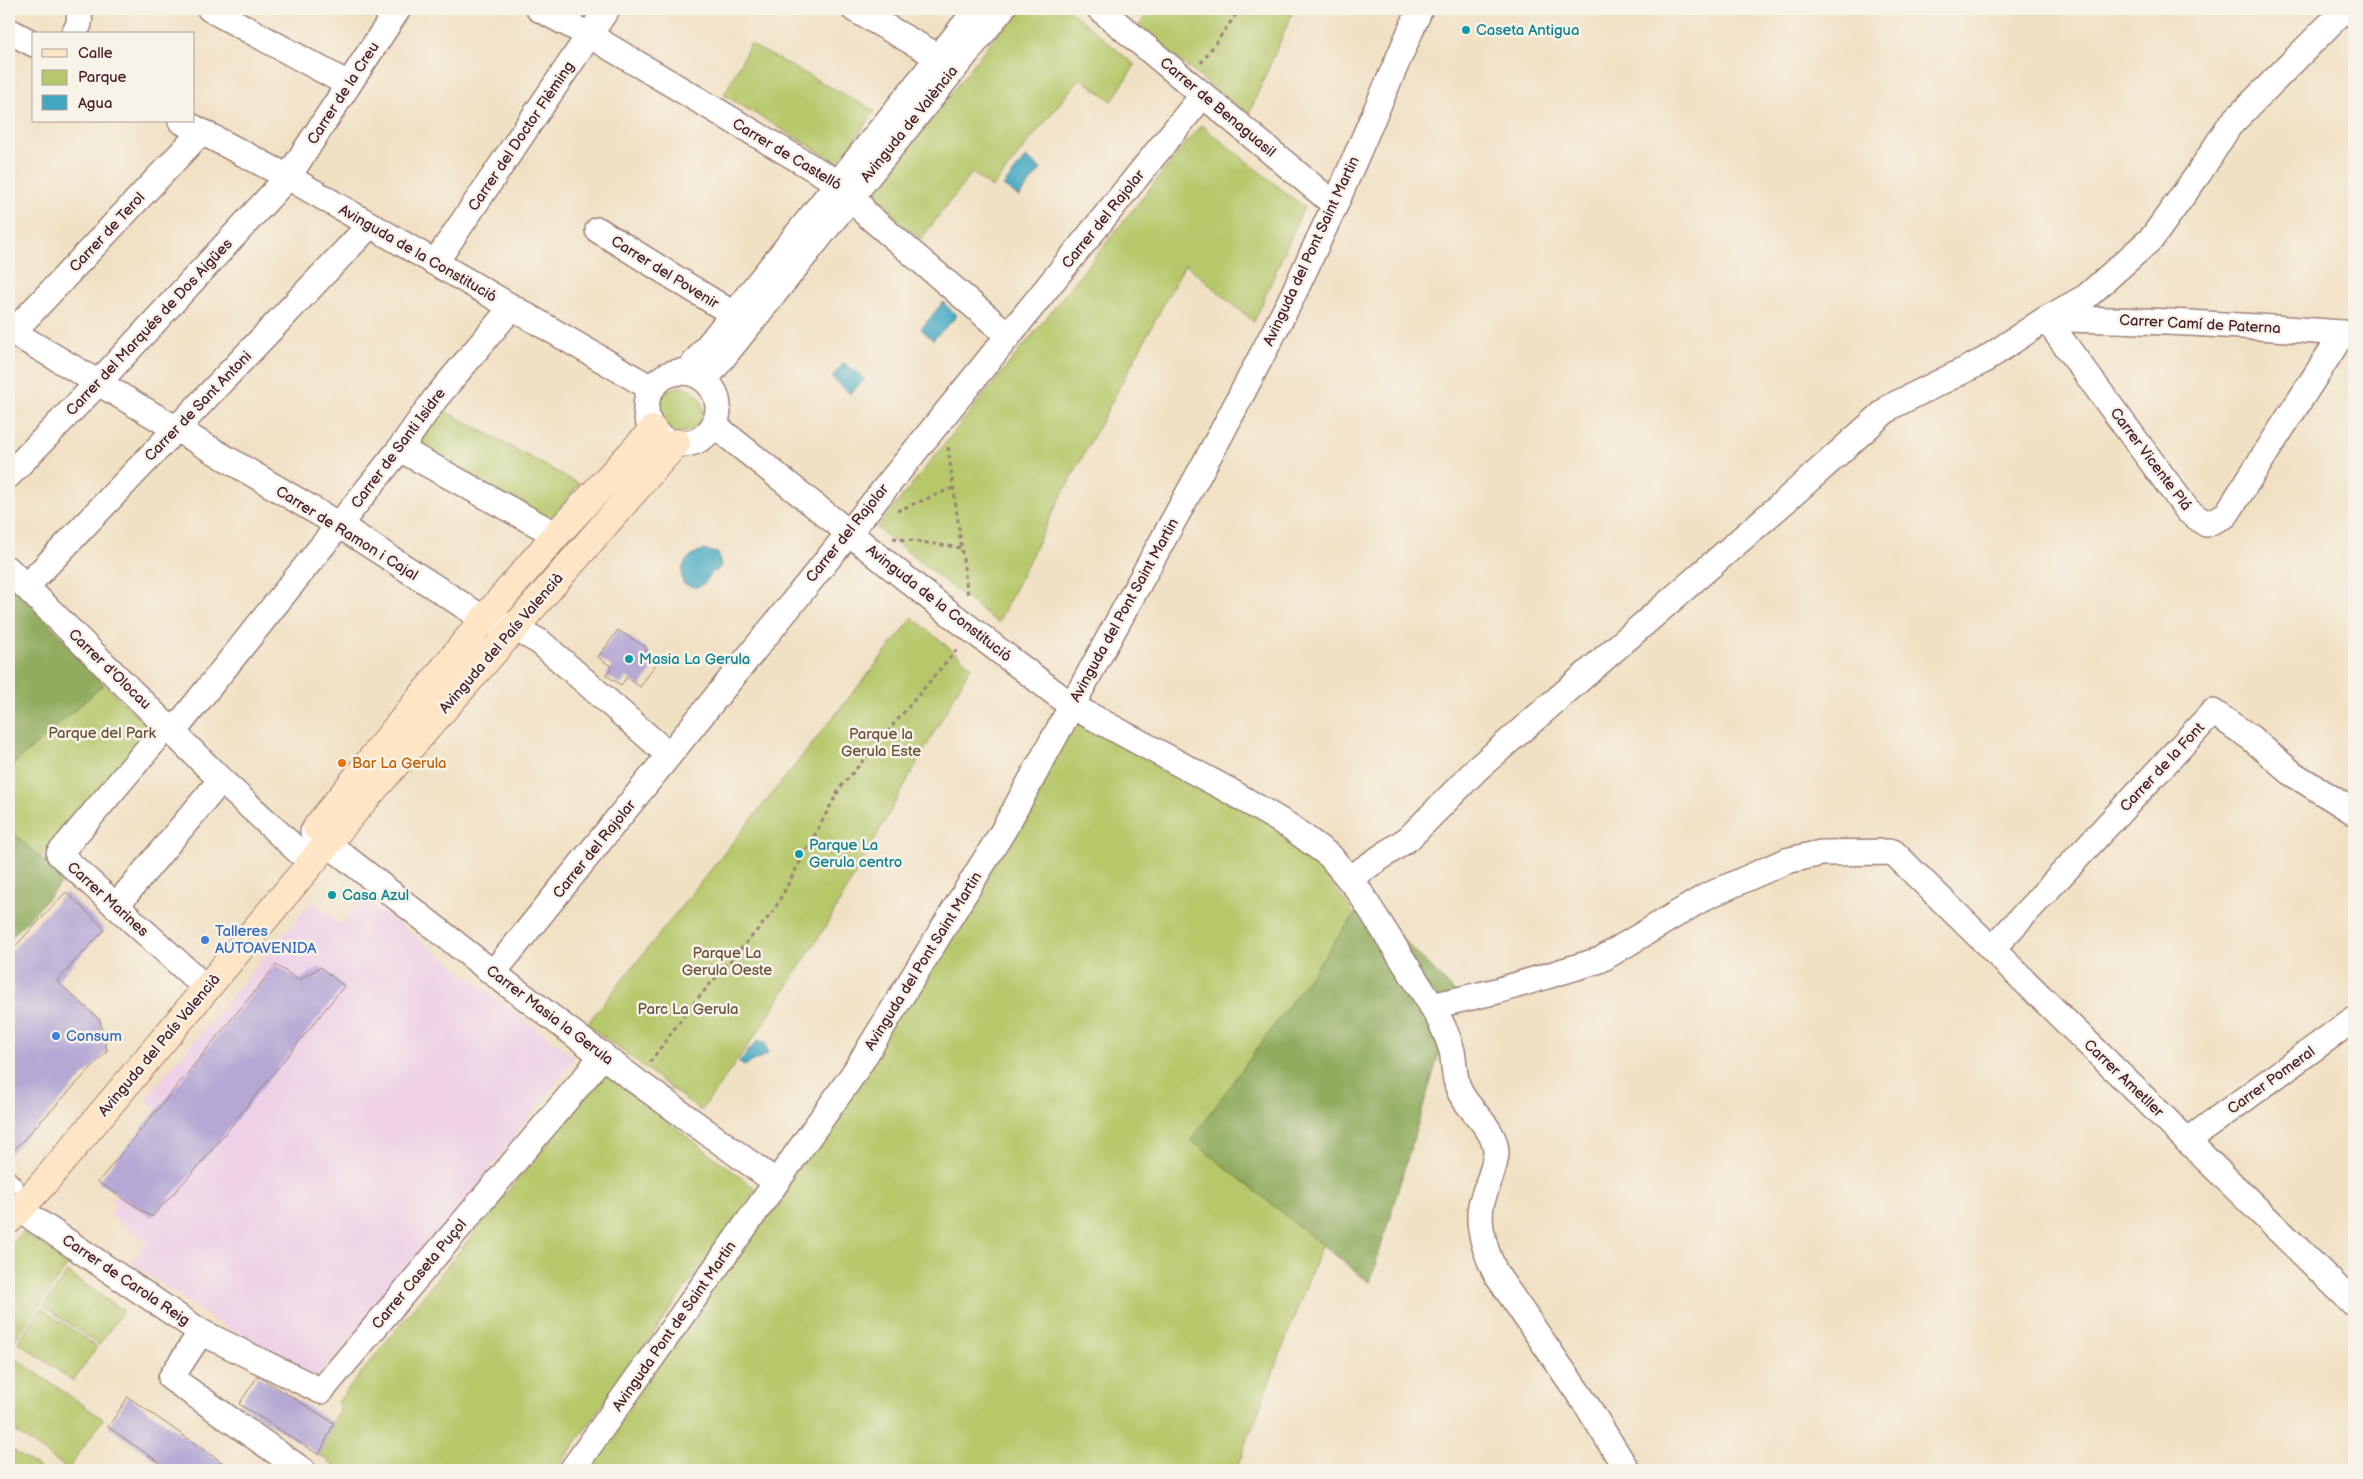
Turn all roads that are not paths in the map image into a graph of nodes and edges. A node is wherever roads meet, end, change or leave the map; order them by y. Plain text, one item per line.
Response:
1 (80, 9) edge
2 (210, 9) edge
3 (398, 9) edge
4 (539, 9) edge
5 (607, 9) edge
6 (854, 9) edge
7 (977, 9) edge
8 (1002, 9) edge
9 (1100, 9) edge
10 (1420, 9) edge
11 (2345, 9) edge
12 (9, 31) edge
13 (75, 32) edge
14 (589, 35) junction
15 (32, 43) edge
16 (939, 57) junction
17 (348, 84) junction
18 (1195, 88) junction
19 (191, 126) edge
20 (288, 177) junction
21 (845, 189) junction
22 (1335, 205) junction
23 (370, 225) junction
24 (598, 230) dead end
25 (435, 263) junction
26 (512, 307) junction
27 (733, 314) junction
28 (2046, 319) junction
29 (11, 331) edge
30 (2349, 334) edge
31 (1008, 335) junction
32 (696, 376) junction
33 (98, 383) junction
34 (651, 388) junction
35 (714, 425) junction
36 (176, 429) junction
37 (653, 430) junction
38 (676, 443) junction
39 (400, 449) junction
40 (9, 475) edge
41 (339, 525) junction
42 (848, 532) junction
43 (555, 536) junction
44 (17, 579) edge
45 (484, 619) junction
46 (514, 628) junction
47 (1072, 706) junction
48 (171, 728) junction
49 (669, 756) junction
50 (221, 780) junction
51 (2354, 812) edge
52 (313, 842) junction
53 (1349, 880) junction
54 (116, 906) junction
55 (1992, 949) junction
56 (494, 973) junction
57 (194, 977) junction
58 (1432, 1006) junction
59 (2354, 1019) edge
60 (602, 1054) junction
61 (2187, 1140) junction
62 (776, 1182) junction
63 (12, 1200) edge
64 (2354, 1304) edge
65 (201, 1332) junction
66 (302, 1470) edge
67 (572, 1470) edge
68 (1627, 1470) edge

1 - 13 street
2 - 17 street
3 - 17 street, Carrer de la Creu
4 - 14 street, Carrer de Castelló
5 - 14 street, Carrer del Doctor Flèming
6 - 16 street
7 - 16 street, Avinguda de València
8 - 21 street, Avinguda de València
9 - 18 street, Carrer de Benaguasil
10 - 22 street, Avinguda del Pont Saint Martin
11 - 28 street
12 - 15 street
14 - 21 street, Carrer de Castelló
14 - 25 street, Carrer del Doctor Flèming
16 - 21 street, Avinguda de València
17 - 20 street, Carrer de la Creu
18 - 22 street, Carrer de Benaguasil
18 - 31 street, Carrer del Rajolar
19 - 20 street, Avinguda de la Constitució
19 - 29 street, Carrer de Terol
20 - 23 street, Avinguda de la Constitució
20 - 33 street, Carrer del Marqués de Dos Aigües
21 - 27 street, Avinguda de València
21 - 31 street, Carrer de Castelló
21 - 32 street, Avinguda de València
22 - 47 street, Avinguda del Pont Saint Martin
23 - 25 street, Avinguda de la Constitució
23 - 36 street, Carrer de Sant Antoni
24 - 27 street, Carrer del Povenir
25 - 26 street, Avinguda de la Constitució
26 - 34 street, Avinguda de la Constitució
26 - 39 street, Carrer de Santi Isidre
27 - 32 street, Avinguda de València
28 - 30 street, Carrer Camí de Paterna
28 - 30 street, Carrer Vicente Plá
28 - 53 street
29 - 33 street, Carrer de Ramon i Cajal
31 - 42 street, Carrer del Rajolar
32 - 34 street
32 - 35 street
33 - 36 street, Carrer de Ramon i Cajal
33 - 40 street, Carrer del Marqués de Dos Aigües
34 - 37 street
35 - 38 street
35 - 42 street, Avinguda de la Constitució
36 - 41 street, Carrer de Ramon i Cajal
36 - 44 street, Carrer de Sant Antoni
37 - 38 street
37 - 43 street, Avinguda del País Valencià
38 - 46 street, Avinguda del País Valencià
39 - 41 street, Carrer de Santi Isidre
39 - 43 street
41 - 45 street, Carrer de Ramon i Cajal
41 - 48 street, Carrer de Santi Isidre
42 - 47 street, Avinguda de la Constitució
42 - 49 street, Carrer del Rajolar
43 - 45 street, Avinguda del País Valencià
44 - 48 street, Carrer d'Olocau
45 - 46 street, Carrer de Ramon i Cajal
45 - 52 street, Avinguda del País Valencià
46 - 49 street, Carrer de Ramon i Cajal
46 - 52 street, Avinguda del País Valencià
47 - 53 street, Avinguda de la Constitució
47 - 62 street, Avinguda del Pont Saint Martin
48 - 50 street, Carrer d'Olocau
48 - 54 street, Carrer Marines
49 - 56 street, Carrer del Rajolar
50 - 52 street, Carrer d'Olocau
50 - 54 street
51 - 55 street, Carrer de la Font
52 - 56 street, Carrer Masia la Gerula
52 - 57 street, Avinguda del País Valencià
52 - 63 street, Avinguda del País Valencià
53 - 58 street, Avinguda de la Constitució
54 - 57 street, Carrer Marines
55 - 58 street, Carrer Ametller
55 - 61 street, Carrer Ametller
56 - 60 street, Carrer Masia la Gerula
57 - 63 street, Avinguda del País Valencià
58 - 68 street, Avinguda de la Constitució
59 - 61 street, Carrer Pomeral
60 - 62 street, Carrer Masia la Gerula
60 - 65 street, Carrer Caseta Puçol
61 - 64 street, Carrer Ametller
62 - 67 street, Avinguda Pont de Saint Martin
63 - 65 street, Carrer de Carola Reig
65 - 66 street, Carrer de Carola Reig

